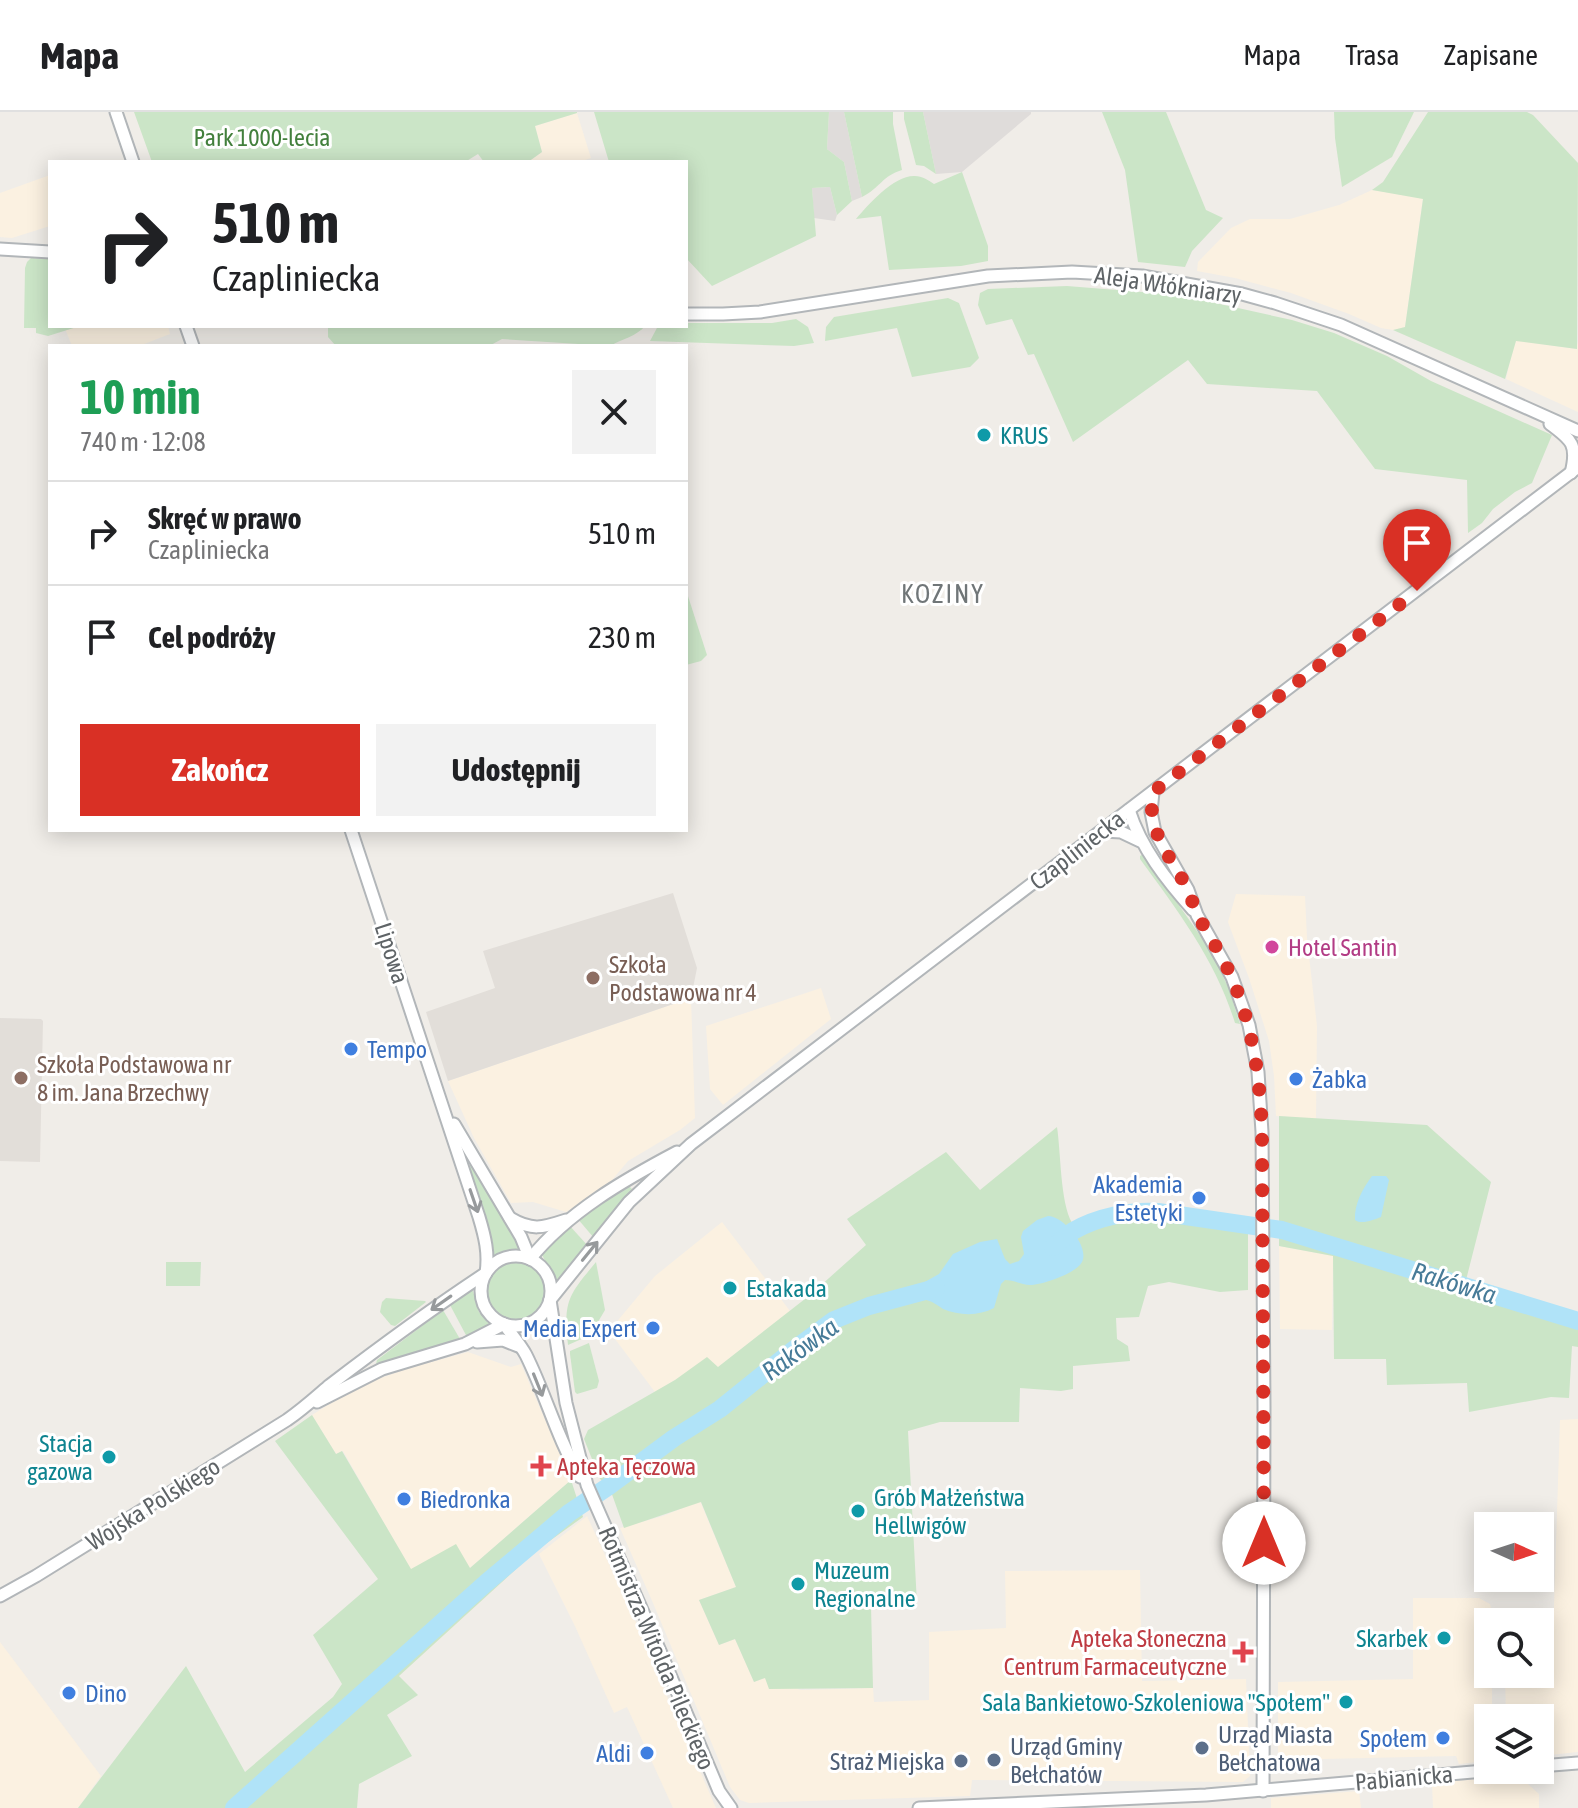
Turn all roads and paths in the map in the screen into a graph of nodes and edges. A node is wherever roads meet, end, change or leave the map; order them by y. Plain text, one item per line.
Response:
1 (116, 112) edge
2 (132, 160) edge
3 (0, 249) edge
4 (48, 252) edge
5 (688, 314) edge
6 (1530, 410) junction
7 (1578, 431) edge
8 (1575, 470) edge
9 (1153, 792) junction
10 (1129, 810) junction
11 (1103, 831) junction
12 (352, 832) edge
13 (1155, 832) junction
14 (1141, 842) junction
15 (1197, 915) junction
16 (432, 1076) junction
17 (691, 1144) junction
18 (510, 1218) junction
19 (567, 1220) junction
20 (530, 1259) junction
21 (486, 1273) junction
22 (550, 1300) junction
23 (504, 1324) junction
24 (465, 1344) junction
25 (524, 1352) junction
26 (303, 1409) junction
27 (587, 1485) junction
28 (0, 1596) edge
29 (1578, 1763) edge
30 (1554, 1765) edge
31 (1474, 1772) edge
32 (1263, 1791) junction
33 (731, 1808) edge
34 (919, 1808) edge

1 - 2 street
3 - 4 street
5 - 6 street, Aleja Włókniarzy
6 - 7 street, Aleja Włókniarzy
6 - 8 street
8 - 9 street, Czapliniecka
9 - 10 street, Czapliniecka
9 - 13 street
10 - 11 street, Czapliniecka
10 - 13 street
10 - 14 street
11 - 14 street
11 - 17 street, Czapliniecka
12 - 16 street, Lipowa
13 - 15 street
14 - 15 street
15 - 32 street
16 - 18 street, Lipowa
16 -> 21 street, Lipowa
17 - 19 street, Czapliniecka
22 -> 17 street, Czapliniecka
18 - 19 street
18 - 20 street, Lipowa
19 - 20 street, Czapliniecka
20 - 21 street
20 - 22 street
21 - 23 street
21 -> 26 street, Wojska Polskiego
22 - 23 street
22 - 27 street, Rotmistrza Witolda Pileckiego
23 - 24 street, Wojska Polskiego
23 - 25 street, Rotmistrza Witolda Pileckiego
24 - 25 street
24 - 26 street, Wojska Polskiego
25 -> 27 street, Rotmistrza Witolda Pileckiego
26 - 28 street, Wojska Polskiego
27 - 33 street, Rotmistrza Witolda Pileckiego
29 - 30 street
31 - 32 street, Pabianicka
32 - 34 street, Pabianicka

